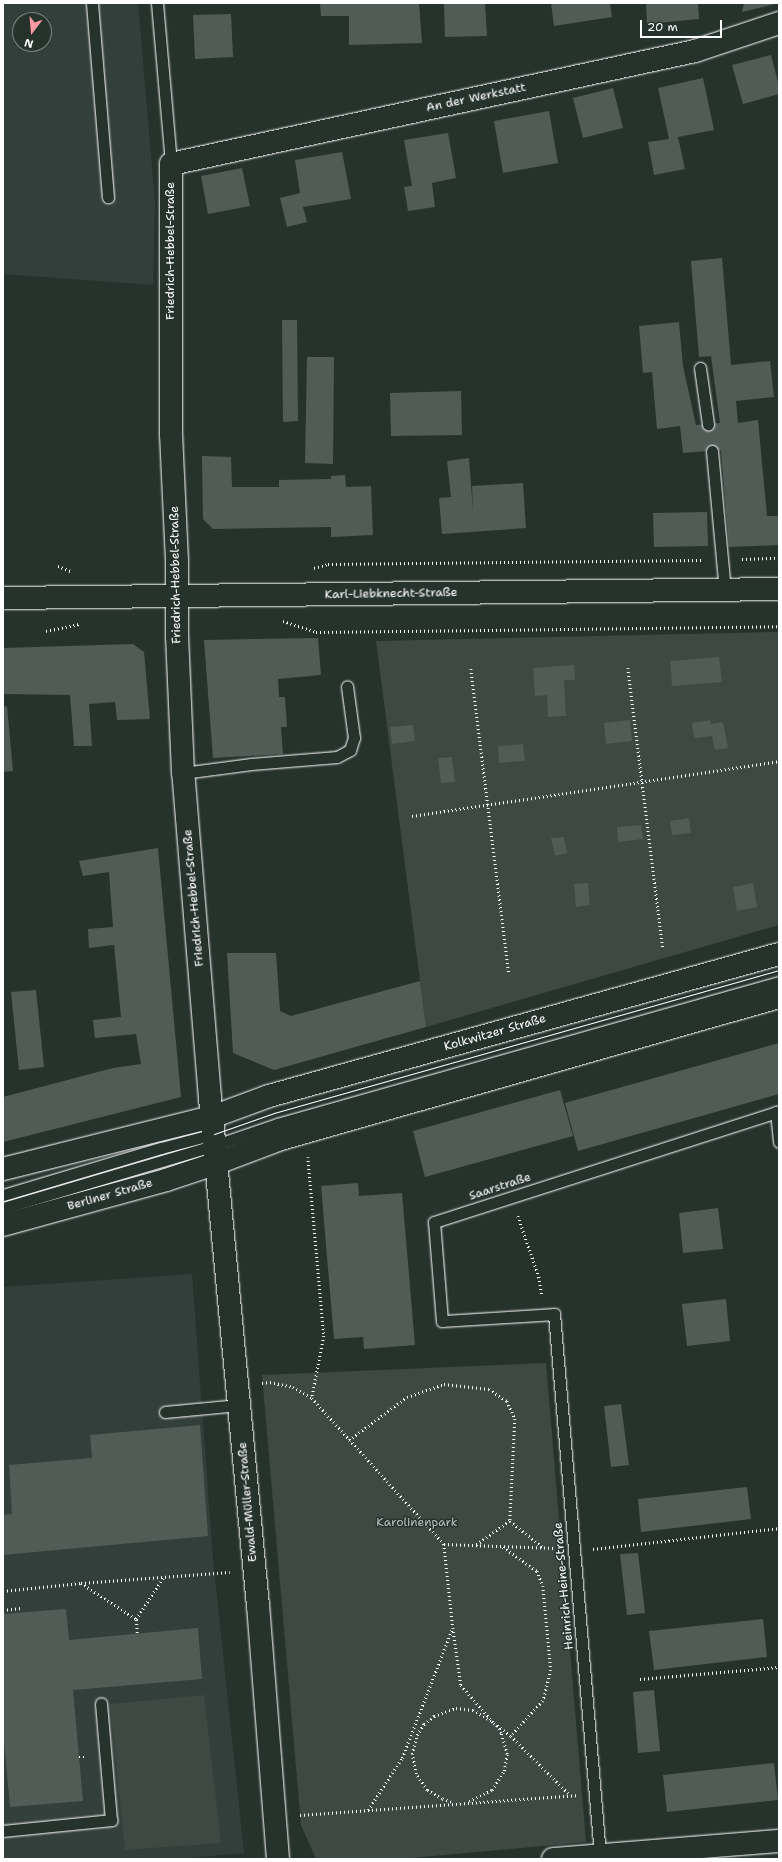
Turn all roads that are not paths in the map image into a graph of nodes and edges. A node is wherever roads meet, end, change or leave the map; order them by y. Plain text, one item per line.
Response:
1 (92, 3) edge
2 (158, 3) edge
3 (779, 23) edge
4 (171, 164) junction
5 (108, 197) dead end
6 (700, 368) dead end
7 (708, 424) dead end
8 (712, 451) dead end
9 (779, 588) edge
10 (725, 590) junction
11 (177, 597) junction
12 (3, 598) edge
13 (347, 686) dead end
14 (183, 773) junction
15 (779, 954) edge
16 (779, 982) edge
17 (779, 997) edge
18 (778, 1112) edge
19 (215, 1140) junction
20 (779, 1142) edge
21 (3, 1169) edge
22 (3, 1195) edge
23 (3, 1208) edge
24 (3, 1225) edge
25 (554, 1314) joint
26 (238, 1395) junction
27 (165, 1412) dead end
28 (101, 1703) dead end
29 (3, 1831) edge
30 (779, 1841) edge
31 (600, 1855) junction
32 (650, 1855) edge
33 (278, 1859) edge
34 (553, 1859) edge

1 - 5 lane
2 - 4 lane, Friedrich-Hebbel-Straße
3 - 4 street, An der Werkstatt
4 - 11 street, Friedrich-Hebbel-Straße
6 - 7 lane
8 - 10 lane
9 - 10 street, Karl-Liebknecht-Straße
10 - 11 street, Karl-Liebknecht-Straße
11 - 12 street, Karl-Liebknecht-Straße
11 - 14 street, Friedrich-Hebbel-Straße
13 - 14 lane
14 - 19 street, Friedrich-Hebbel-Straße
15 - 19 street, Kolkwitzer Straße
16 - 19 lane
17 - 19 street
18 - 20 lane, Saarstraße
18 - 25 lane, Saarstraße
19 - 21 street
19 - 22 lane
19 - 23 lane
19 - 24 street, Berliner Straße
19 - 26 street, Ewald-Müller-Straße
25 - 31 lane, Heinrich-Heine-Straße
26 - 27 lane
26 - 33 street, Ewald-Müller-Straße
28 - 29 lane
30 - 32 street
31 - 32 street
31 - 34 street

